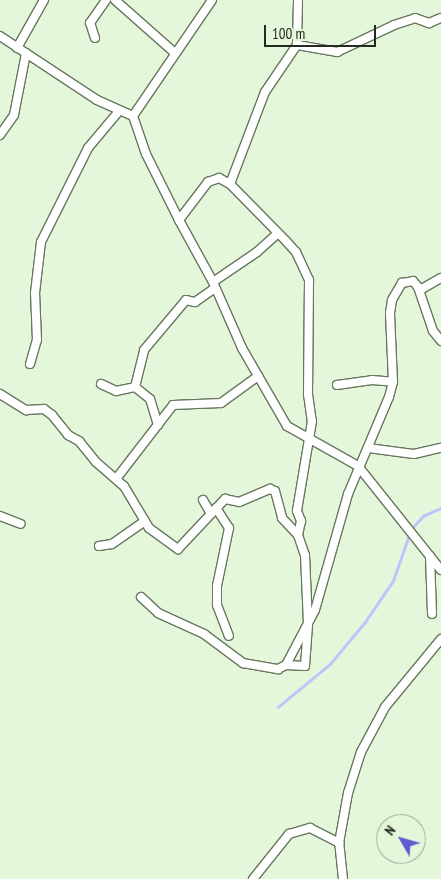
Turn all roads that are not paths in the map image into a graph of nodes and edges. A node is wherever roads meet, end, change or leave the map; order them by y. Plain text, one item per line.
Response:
1 (44, 0) edge
2 (106, 0) edge
3 (114, 0) edge
4 (212, 0) edge
5 (298, 0) edge
6 (441, 18) edge
7 (0, 36) edge
8 (95, 38) dead end
9 (297, 45) junction
10 (17, 48) junction
11 (175, 52) junction
12 (26, 53) junction
13 (119, 111) junction
14 (133, 116) junction
15 (0, 135) edge
16 (230, 184) junction
17 (179, 220) junction
18 (278, 233) junction
19 (441, 278) edge
20 (214, 285) junction
21 (420, 290) junction
22 (441, 341) edge
23 (30, 364) dead end
24 (258, 376) junction
25 (393, 382) junction
26 (101, 384) dead end
27 (337, 385) dead end
28 (135, 387) junction
29 (0, 394) edge
30 (158, 425) junction
31 (310, 440) junction
32 (368, 448) junction
33 (441, 448) edge
34 (358, 466) junction
35 (116, 479) junction
36 (203, 500) dead end
37 (213, 511) junction
38 (0, 516) edge
39 (145, 521) junction
40 (21, 524) dead end
41 (298, 535) junction
42 (99, 546) dead end
43 (430, 554) junction
44 (441, 570) edge
45 (141, 597) dead end
46 (432, 614) dead end
47 (308, 625) junction
48 (229, 636) dead end
49 (441, 639) edge
50 (286, 666) junction
51 (338, 843) junction
52 (253, 879) edge
53 (343, 879) edge

1 - 10 street
2 - 8 street
3 - 11 street
4 - 11 street
5 - 9 street
6 - 9 street
7 - 10 street
9 - 16 street
10 - 12 street
11 - 14 street
12 - 13 street
12 - 15 street
13 - 14 street
13 - 23 street
14 - 17 street
16 - 17 street
16 - 18 street
17 - 20 street
18 - 20 street
18 - 31 street
19 - 21 street
20 - 24 street
20 - 28 street
21 - 22 street
21 - 25 street
24 - 30 street
24 - 31 street
25 - 27 street
25 - 32 street
26 - 28 street
28 - 30 street
29 - 35 street
30 - 35 street
31 - 34 street
31 - 41 street
32 - 33 street
32 - 34 street
34 - 43 street
34 - 47 street
35 - 39 street
36 - 37 street
37 - 39 street
37 - 41 street
37 - 48 street
38 - 40 street
39 - 42 street
41 - 47 street
43 - 44 street
43 - 46 street
45 - 50 street
47 - 50 street
47 - 50 street
49 - 51 street
51 - 52 street
51 - 53 street

